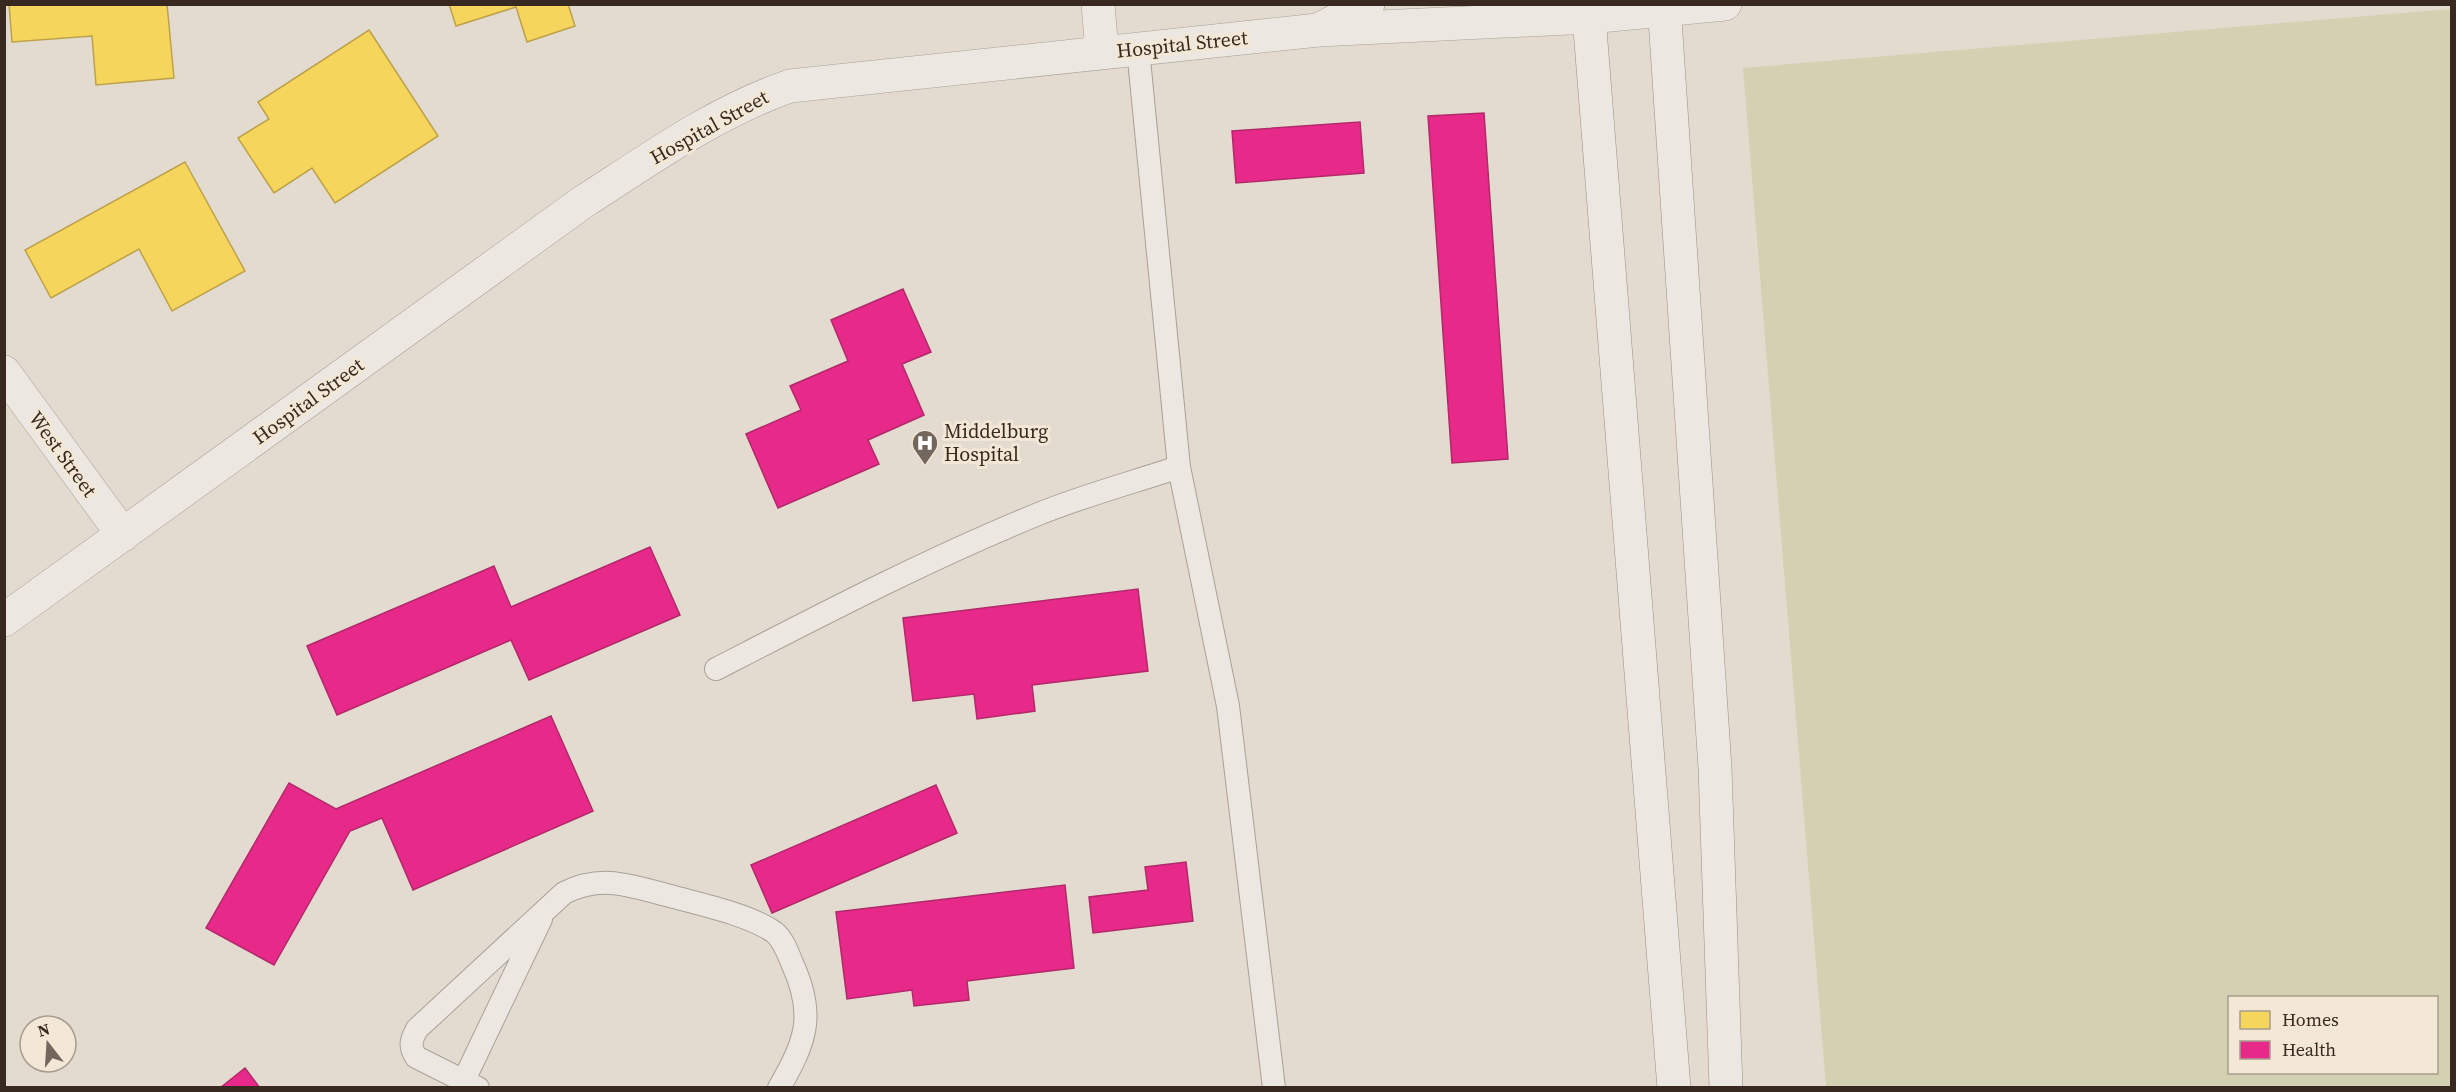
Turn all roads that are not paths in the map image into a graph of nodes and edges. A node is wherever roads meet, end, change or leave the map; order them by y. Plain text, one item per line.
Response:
1 (1098, 4) edge
2 (1368, 4) edge
3 (1725, 4) edge
4 (1664, 7) edge
5 (1589, 11) edge
6 (1318, 30) junction
7 (1138, 49) junction
8 (1102, 52) junction
9 (4, 372) edge
10 (1179, 467) junction
11 (123, 535) junction
12 (4, 621) edge
13 (716, 669) dead end
14 (547, 908) junction
15 (471, 1084) edge
16 (779, 1088) edge
17 (1274, 1088) edge
18 (1674, 1088) edge
19 (1726, 1088) edge

1 - 8 main road
2 - 6 main road
3 - 4 main road, Hospital Street
4 - 5 main road, Hospital Street
4 - 19 main road
5 - 6 main road, Hospital Street
5 - 18 main road
6 - 7 main road, Hospital Street
7 - 8 main road, Hospital Street
7 - 10 lane
8 - 11 main road, Hospital Street
9 - 11 main road, West Street
10 - 13 lane
10 - 17 lane
11 - 12 main road, Hospital Street
14 - 15 lane
14 - 15 lane
14 - 16 lane

